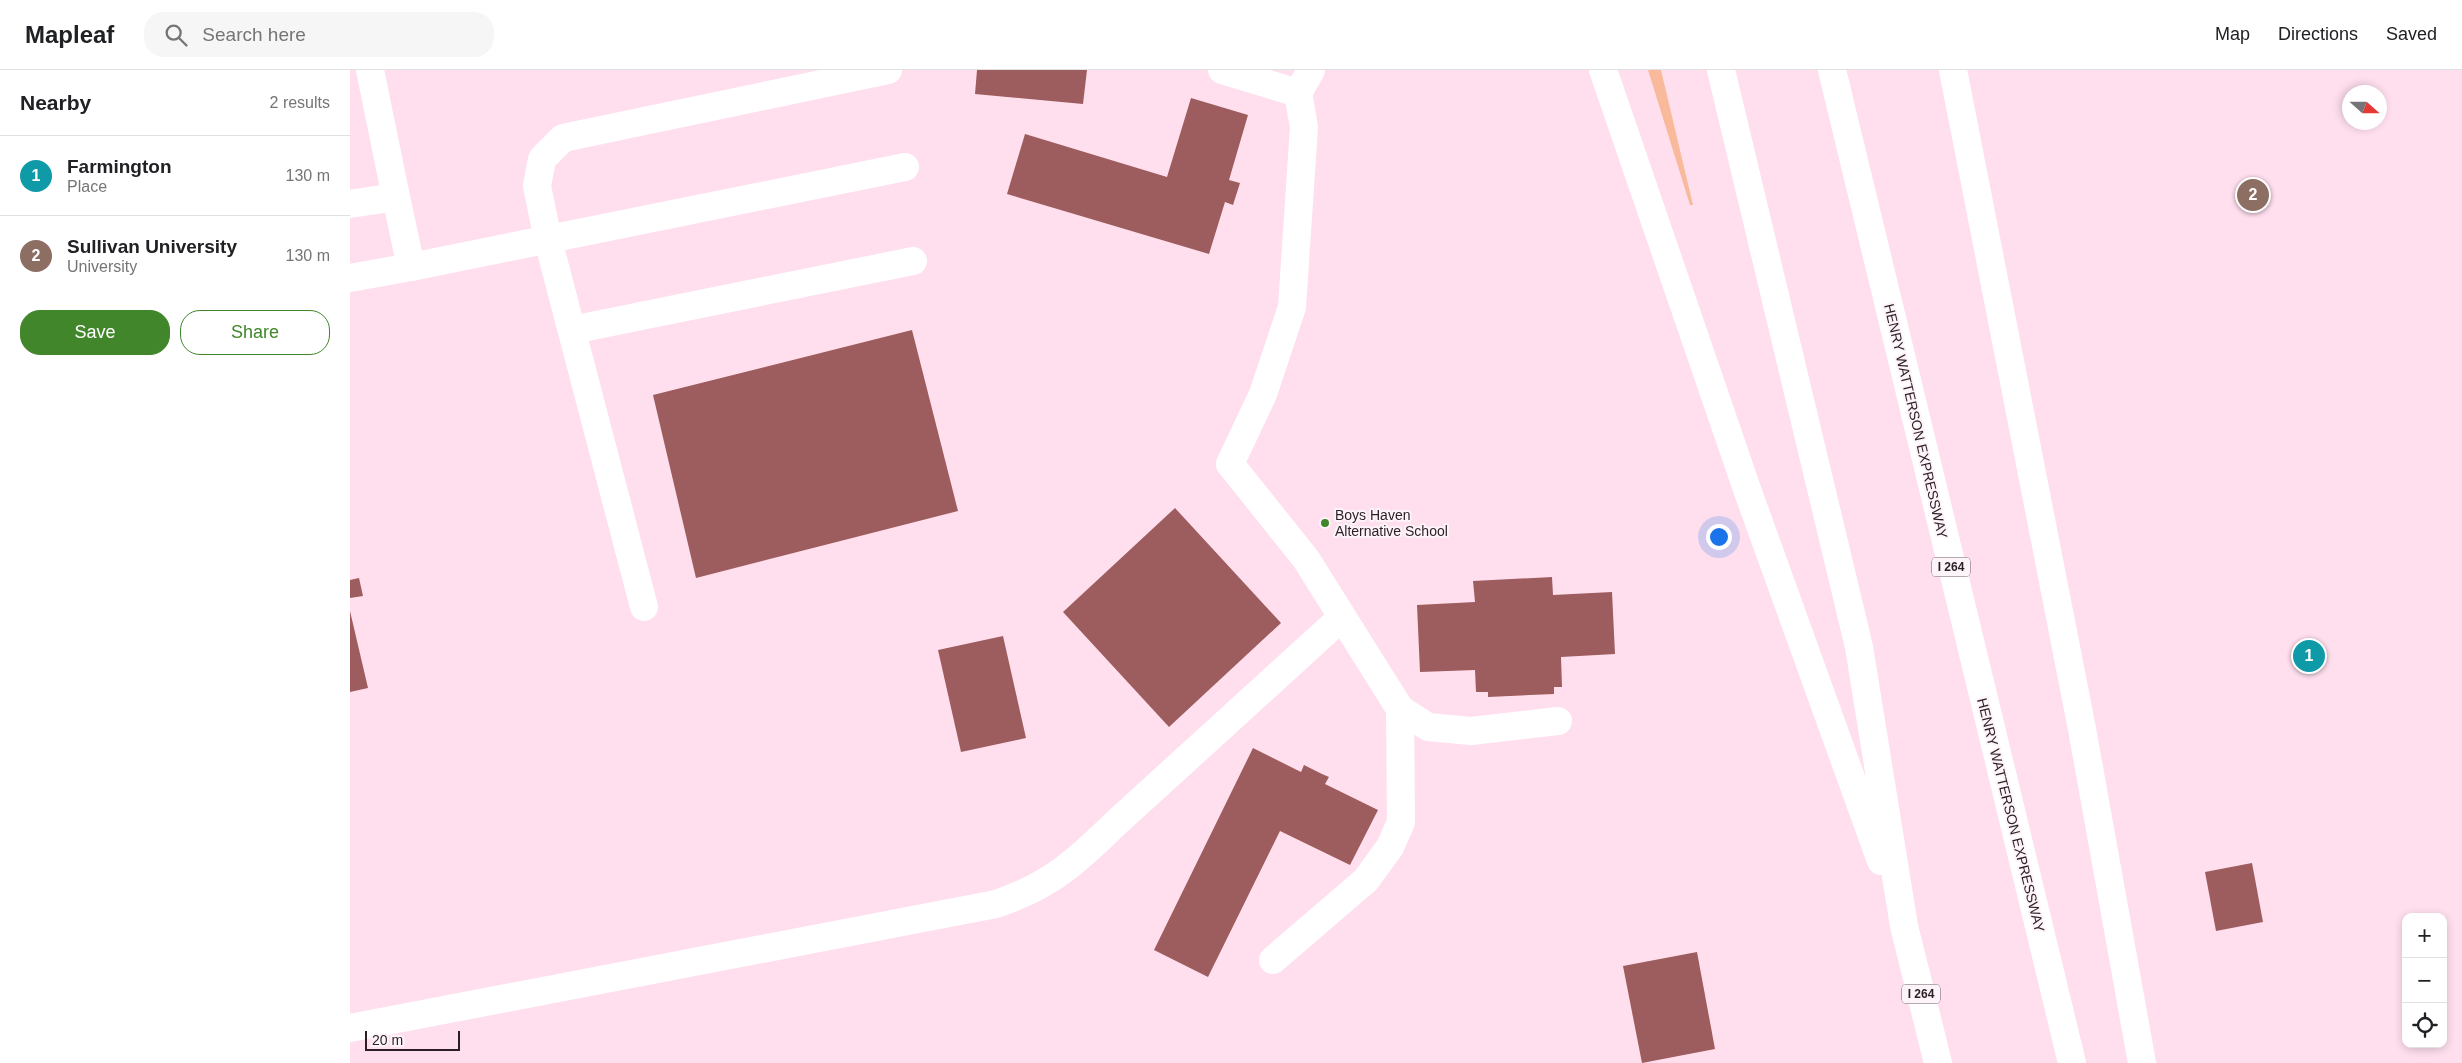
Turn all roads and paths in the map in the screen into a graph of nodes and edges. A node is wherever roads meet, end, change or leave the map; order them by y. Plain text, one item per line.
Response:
1 (370, 70) edge
2 (888, 70) edge
3 (1222, 70) edge
4 (1602, 70) edge
5 (1721, 70) edge
6 (1832, 70) edge
7 (1953, 70) edge
8 (1304, 81) edge
9 (905, 167) dead end
10 (396, 197) junction
11 (350, 204) edge
12 (548, 240) junction
13 (913, 261) dead end
14 (411, 267) junction
15 (350, 278) edge
16 (572, 330) junction
17 (644, 607) dead end
18 (1341, 618) junction
19 (1400, 709) junction
20 (1558, 721) dead end
21 (1904, 926) junction
22 (1273, 960) dead end
23 (350, 1028) edge
24 (1938, 1063) edge
25 (2072, 1063) edge
26 (2142, 1063) edge

1 - 10 main road
2 - 12 main road
3 - 8 main road
4 - 21 main road
5 - 21 main road, I 264
6 - 25 main road, HENRY WATTERSON EXPRESSWAY / I 264
7 - 26 main road
8 - 18 main road
9 - 12 main road
10 - 11 main road
10 - 14 main road
12 - 14 main road
12 - 16 main road
13 - 16 main road
14 - 15 main road
16 - 17 main road
18 - 19 main road
18 - 23 main road
19 - 20 main road
19 - 22 main road
21 - 24 main road, I 264

